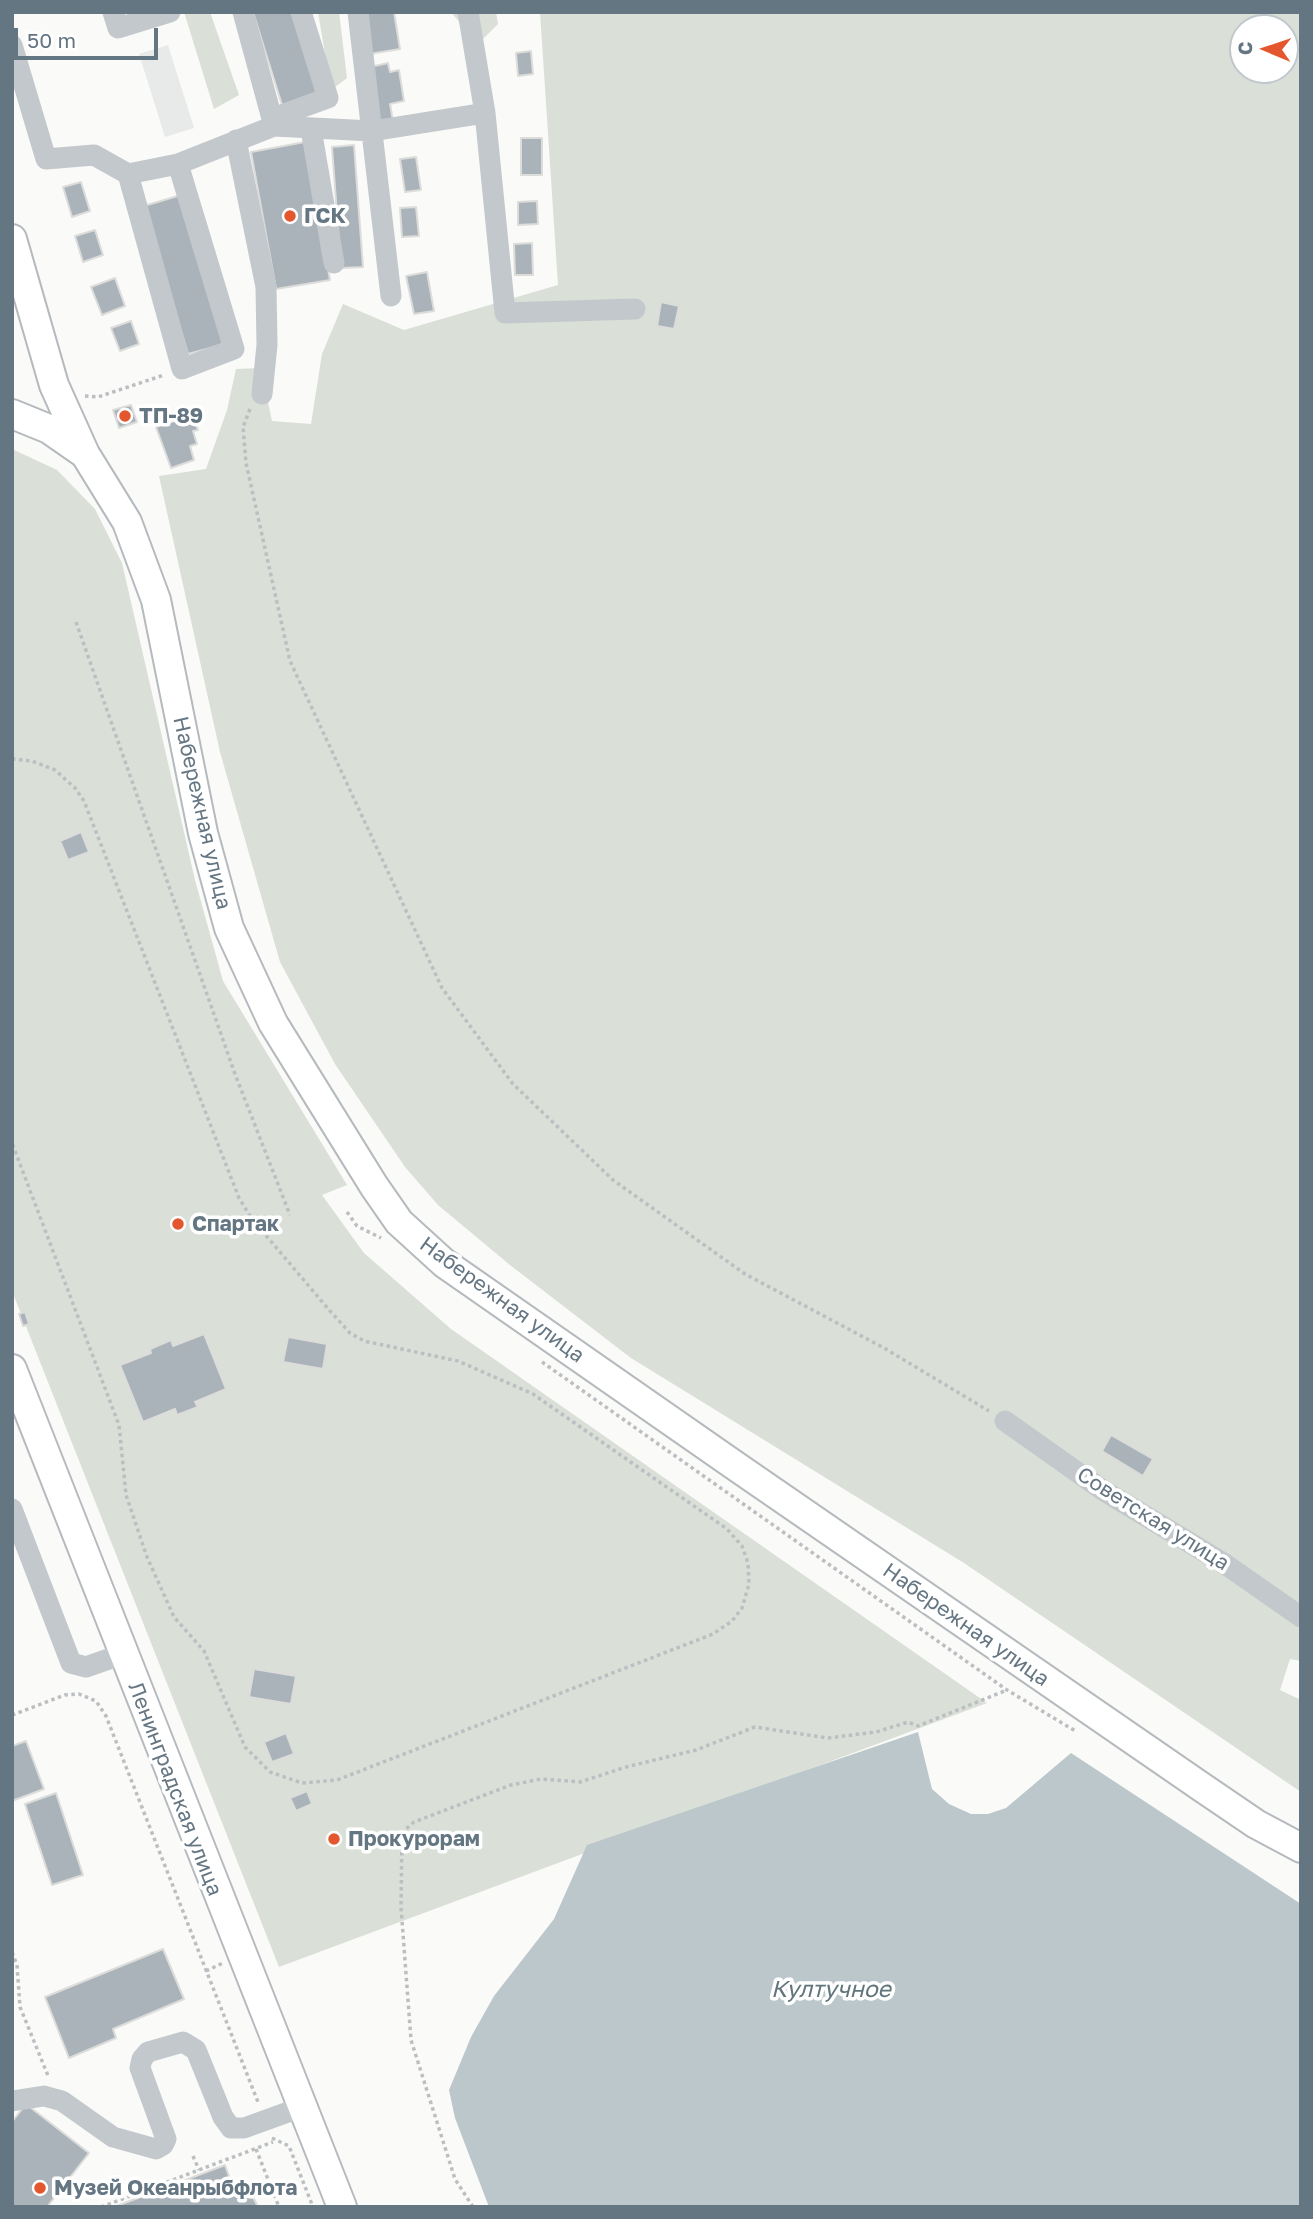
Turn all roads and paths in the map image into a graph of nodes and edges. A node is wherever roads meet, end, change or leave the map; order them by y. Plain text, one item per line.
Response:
1 (113, 12) edge
2 (170, 12) edge
3 (243, 12) edge
4 (301, 12) edge
5 (358, 12) edge
6 (468, 12) edge
7 (12, 45) edge
8 (485, 113) junction
9 (273, 122) junction
10 (312, 129) junction
11 (372, 131) junction
12 (236, 139) junction
13 (178, 164) junction
14 (128, 174) junction
15 (12, 239) edge
16 (334, 263) dead end
17 (391, 296) dead end
18 (635, 309) dead end
19 (182, 369) junction
20 (97, 397) dead end
21 (257, 400) joint
22 (12, 414) edge
23 (85, 454) junction
24 (76, 622) dead end
25 (12, 759) edge
26 (12, 1143) edge
27 (290, 1215) dead end
28 (12, 1369) edge
29 (1006, 1420) joint
30 (12, 1509) edge
31 (1301, 1617) edge
32 (123, 1654) junction
33 (1007, 1690) dead end
34 (12, 1714) edge
35 (1301, 1848) edge
36 (12, 1952) edge
37 (225, 1962) dead end
38 (206, 1971) junction
39 (57, 2100) junction
40 (12, 2101) edge
41 (302, 2107) junction
42 (265, 2121) junction
43 (273, 2141) junction
44 (256, 2149) junction
45 (192, 2156) dead end
46 (199, 2170) junction
47 (101, 2207) edge
48 (279, 2207) edge
49 (313, 2207) edge
50 (342, 2207) edge
51 (473, 2207) edge

1 - 2 street
3 - 9 street
4 - 9 street
5 - 11 street
6 - 8 street
7 - 14 street
8 - 11 street
8 - 18 street
9 - 10 street
9 - 12 street
10 - 11 street
10 - 16 street
11 - 17 street
12 - 13 street
12 - 21 street
13 - 14 street
13 - 19 street
14 - 19 street
15 - 23 main road
19 - 20 path
21 - 29 path
22 - 23 main road, Набережная улица
23 - 35 main road, Набережная улица
24 - 27 path
25 - 26 path
28 - 32 main road, Ленинградская улица
29 - 31 street, Советская улица
30 - 32 street
32 - 41 main road, Ленинградская улица
33 - 51 path
34 - 38 path
36 - 39 path
37 - 38 path
38 - 42 path
39 - 40 street
39 - 42 street
41 - 42 street
41 - 50 main road, Ленинградская улица
42 - 43 path
43 - 44 path
43 - 49 path
44 - 46 path
44 - 48 path
45 - 46 path
46 - 47 path

